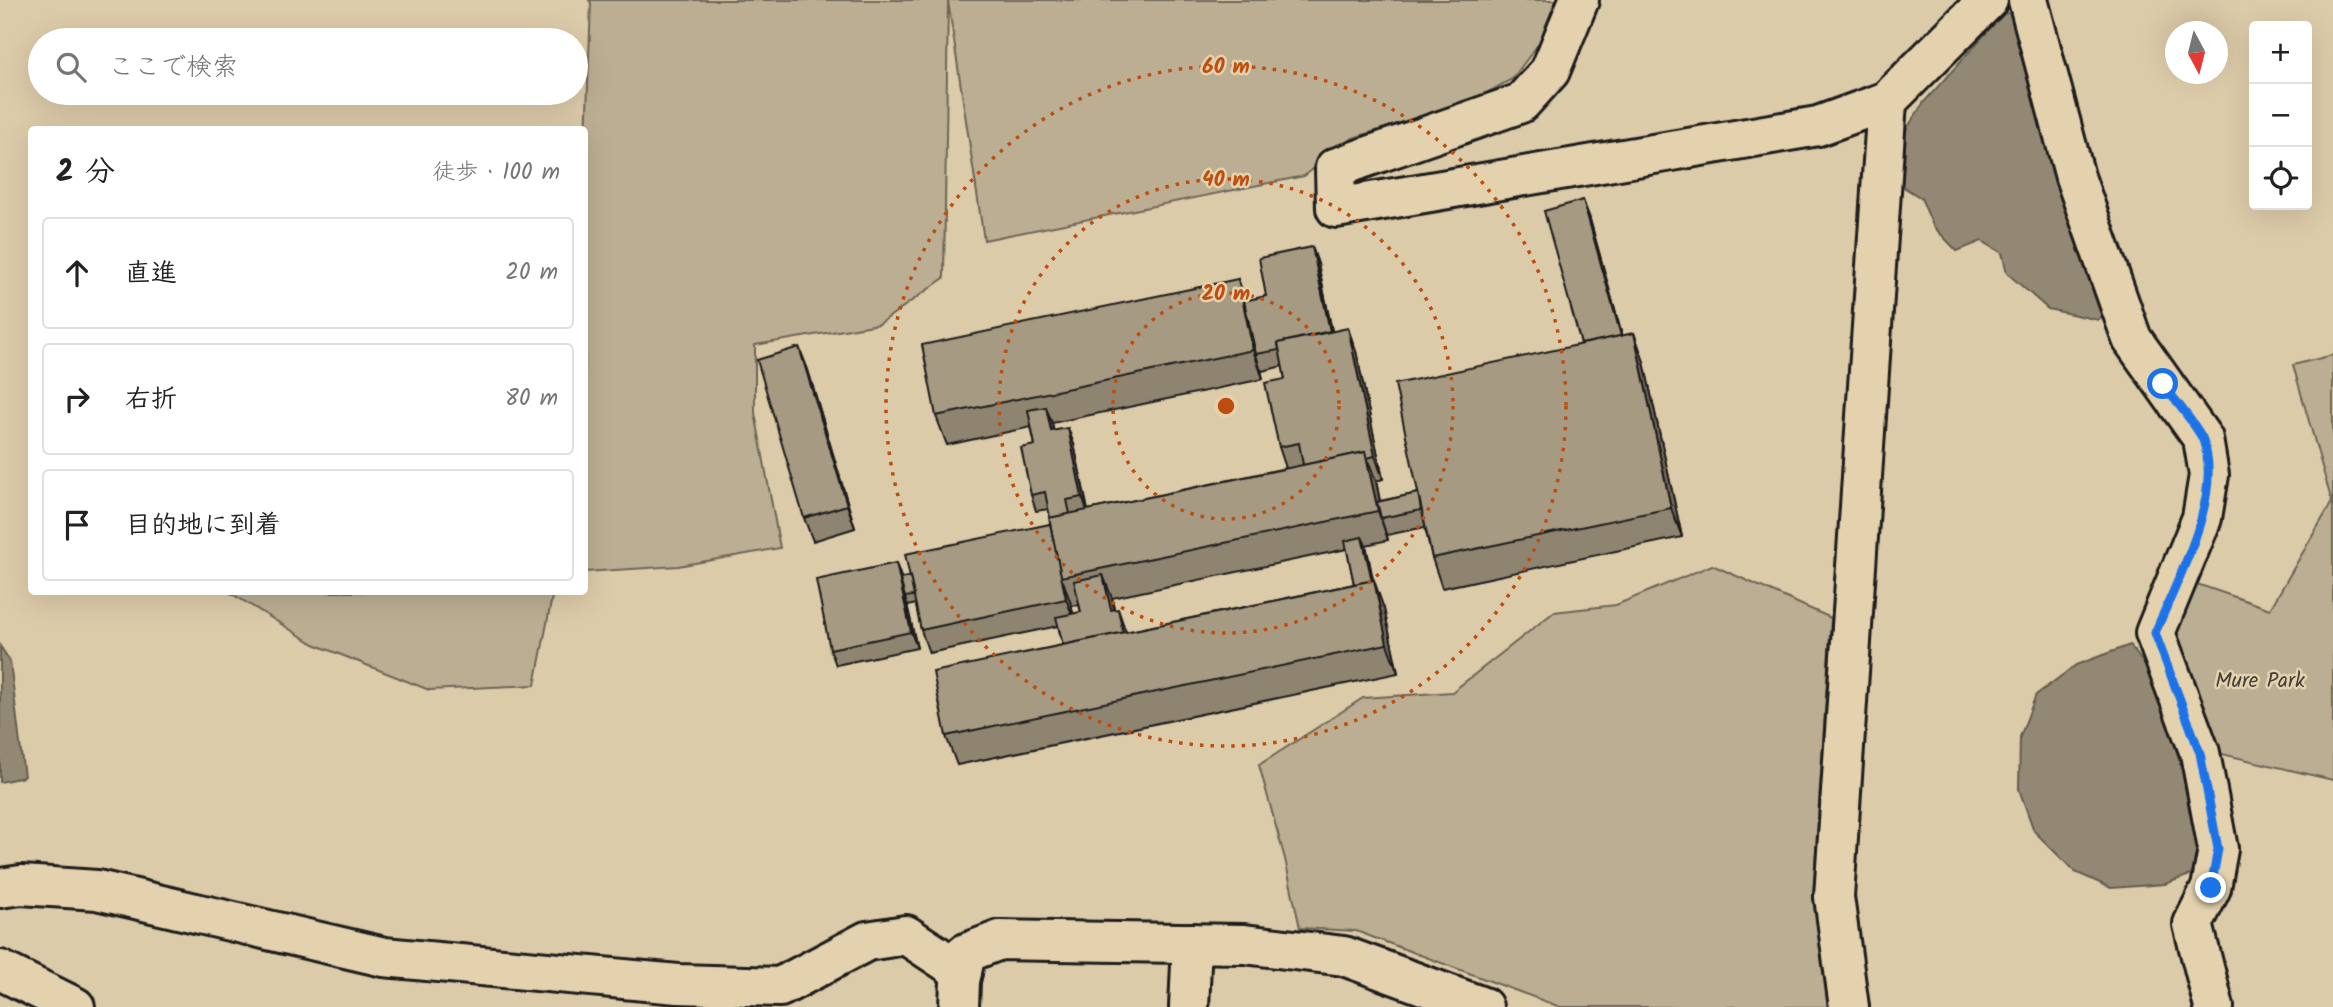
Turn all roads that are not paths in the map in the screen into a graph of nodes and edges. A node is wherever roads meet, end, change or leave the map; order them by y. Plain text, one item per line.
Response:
1 (1579, 0) edge
2 (1988, 0) edge
3 (2028, 0) edge
4 (1887, 101) junction
5 (0, 888) edge
6 (1192, 943) junction
7 (0, 970) edge
8 (960, 989) edge
9 (75, 1007) edge
10 (1189, 1007) edge
11 (1483, 1007) edge
12 (1849, 1007) edge
13 (2214, 1007) edge

1 - 4 street
2 - 4 street
3 - 13 street
4 - 12 street
5 - 8 street
6 - 8 street
6 - 10 street
6 - 11 street
7 - 9 street

